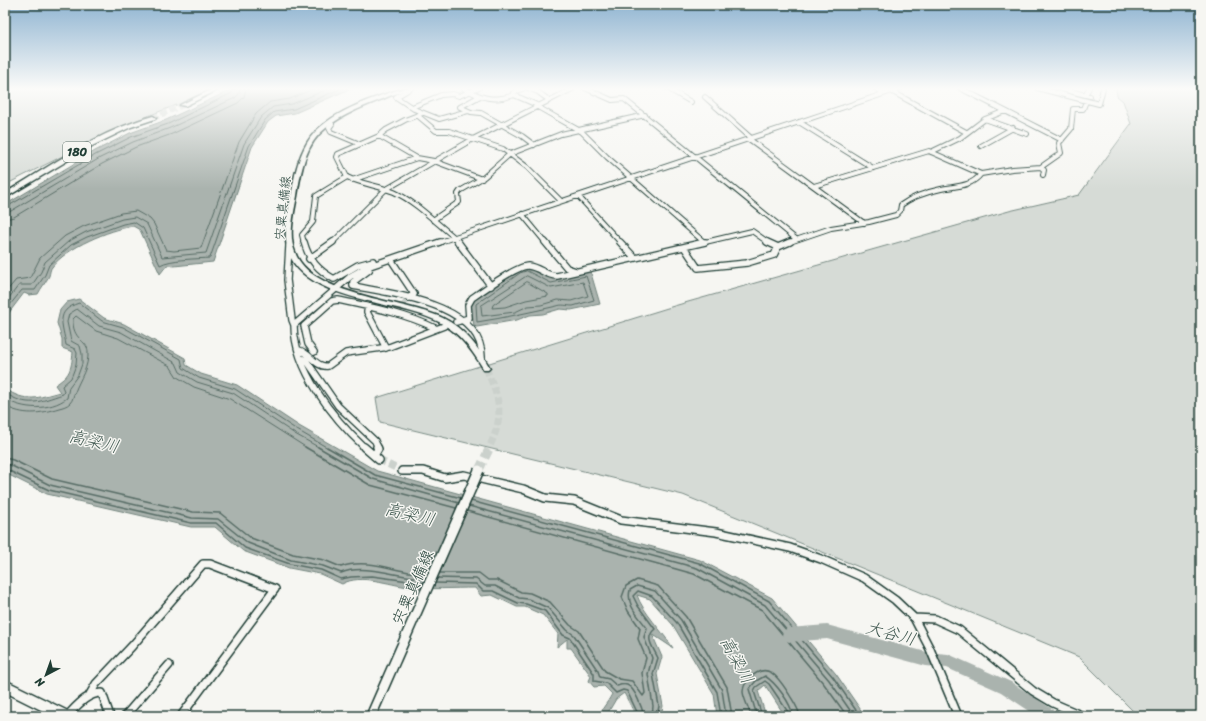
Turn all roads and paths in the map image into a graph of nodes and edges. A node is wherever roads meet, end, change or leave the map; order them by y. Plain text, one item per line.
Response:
1 (142, 122) edge
2 (403, 122) edge
3 (425, 122) edge
4 (494, 122) edge
5 (506, 122) edge
6 (565, 122) edge
7 (613, 122) edge
8 (653, 122) edge
9 (731, 122) edge
10 (798, 122) joint
11 (947, 122) edge
12 (982, 122) edge
13 (994, 122) edge
14 (1026, 122) edge
15 (1072, 122) edge
16 (330, 123) joint
17 (500, 125) junction
18 (1013, 128) junction
19 (578, 129) junction
20 (966, 132) junction
21 (1027, 134) dead end
22 (379, 136) junction
23 (750, 138) junction
24 (473, 139) junction
25 (1062, 140) junction
26 (360, 144) junction
27 (534, 145) junction
28 (981, 146) dead end
29 (931, 152) junction
30 (510, 154) junction
31 (695, 157) junction
32 (417, 158) junction
33 (434, 161) junction
34 (1041, 167) junction
35 (873, 168) junction
36 (981, 174) junction
37 (1043, 175) dead end
38 (347, 177) junction
39 (631, 178) junction
40 (482, 179) junction
41 (352, 180) junction
42 (814, 186) junction
43 (385, 190) junction
44 (5, 196) edge
45 (578, 196) junction
46 (561, 201) junction
47 (522, 214) junction
48 (433, 220) junction
49 (864, 223) junction
50 (290, 236) junction
51 (454, 237) junction
52 (796, 239) junction
53 (704, 242) junction
54 (684, 247) junction
55 (778, 247) junction
56 (635, 258) junction
57 (309, 259) junction
58 (392, 259) junction
59 (576, 271) junction
60 (491, 286) junction
61 (335, 289) junction
62 (409, 298) junction
63 (368, 307) junction
64 (458, 320) junction
65 (294, 325) junction
66 (444, 326) dead end
67 (435, 328) junction
68 (386, 348) junction
69 (299, 350) junction
70 (314, 352) dead end
71 (301, 358) junction
72 (482, 360) junction
73 (486, 368) tunnel mouth
74 (375, 454) dead end
75 (379, 460) tunnel mouth
76 (479, 470) tunnel mouth
77 (402, 471) tunnel mouth
78 (914, 618) junction
79 (168, 665) dead end
80 (5, 686) edge
81 (89, 696) junction
82 (67, 716) edge
83 (110, 716) edge
84 (125, 716) edge
85 (182, 716) edge
86 (371, 716) edge
87 (958, 716) edge
88 (1082, 716) edge

1 - 44 highway, 180
2 - 22 street
3 - 24 street
4 - 17 street
5 - 17 street
6 - 19 street
7 - 19 street
8 - 31 street
9 - 23 street
10 - 23 street
10 - 35 street
11 - 20 street
12 - 20 street
13 - 18 street
14 - 25 street
15 - 25 street
16 - 26 street
16 - 50 main road, 宍粟真備線
17 - 24 street
17 - 27 street
18 - 21 street
18 - 28 street
19 - 27 street
19 - 39 street
20 - 29 street
22 - 26 street
22 - 32 street
23 - 31 street
23 - 42 street
24 - 30 street
24 - 33 street
25 - 34 street
26 - 38 street
27 - 30 street
29 - 35 street
29 - 36 street
30 - 40 street
30 - 46 street
31 - 39 street
31 - 52 street
32 - 33 street
32 - 41 street
33 - 40 street
33 - 43 street
34 - 36 street
34 - 37 street
35 - 42 street
36 - 49 street
38 - 41 street
38 - 57 street
39 - 45 street
39 - 53 street
40 - 48 street
41 - 43 street
42 - 49 street
43 - 48 street
43 - 57 street
45 - 46 street
45 - 56 street
46 - 47 street
47 - 51 street
47 - 59 street
48 - 51 street
49 - 52 street
50 - 61 main road, 宍粟真備線
50 - 65 street
51 - 58 street
51 - 60 street
52 - 55 street
53 - 54 street
53 - 55 street
54 - 55 street
54 - 56 street
56 - 59 street
57 - 58 street
58 - 61 street
58 - 62 street
58 - 62 street
59 - 60 street
60 - 64 street
61 - 65 street
61 - 72 main road, 宍粟真備線
62 - 64 street
63 - 67 street
63 - 68 street
63 - 70 street
64 - 72 street
65 - 69 street
66 - 67 street
67 - 68 street
68 - 69 street
69 - 71 street
71 - 74 street
71 - 75 street
72 - 73 main road, 宍粟真備線
76 - 86 main road, 宍粟真備線, bridge
77 - 78 street
78 - 87 street
78 - 88 street
79 - 84 street
80 - 82 highway
81 - 82 street
81 - 83 street
81 - 85 street

